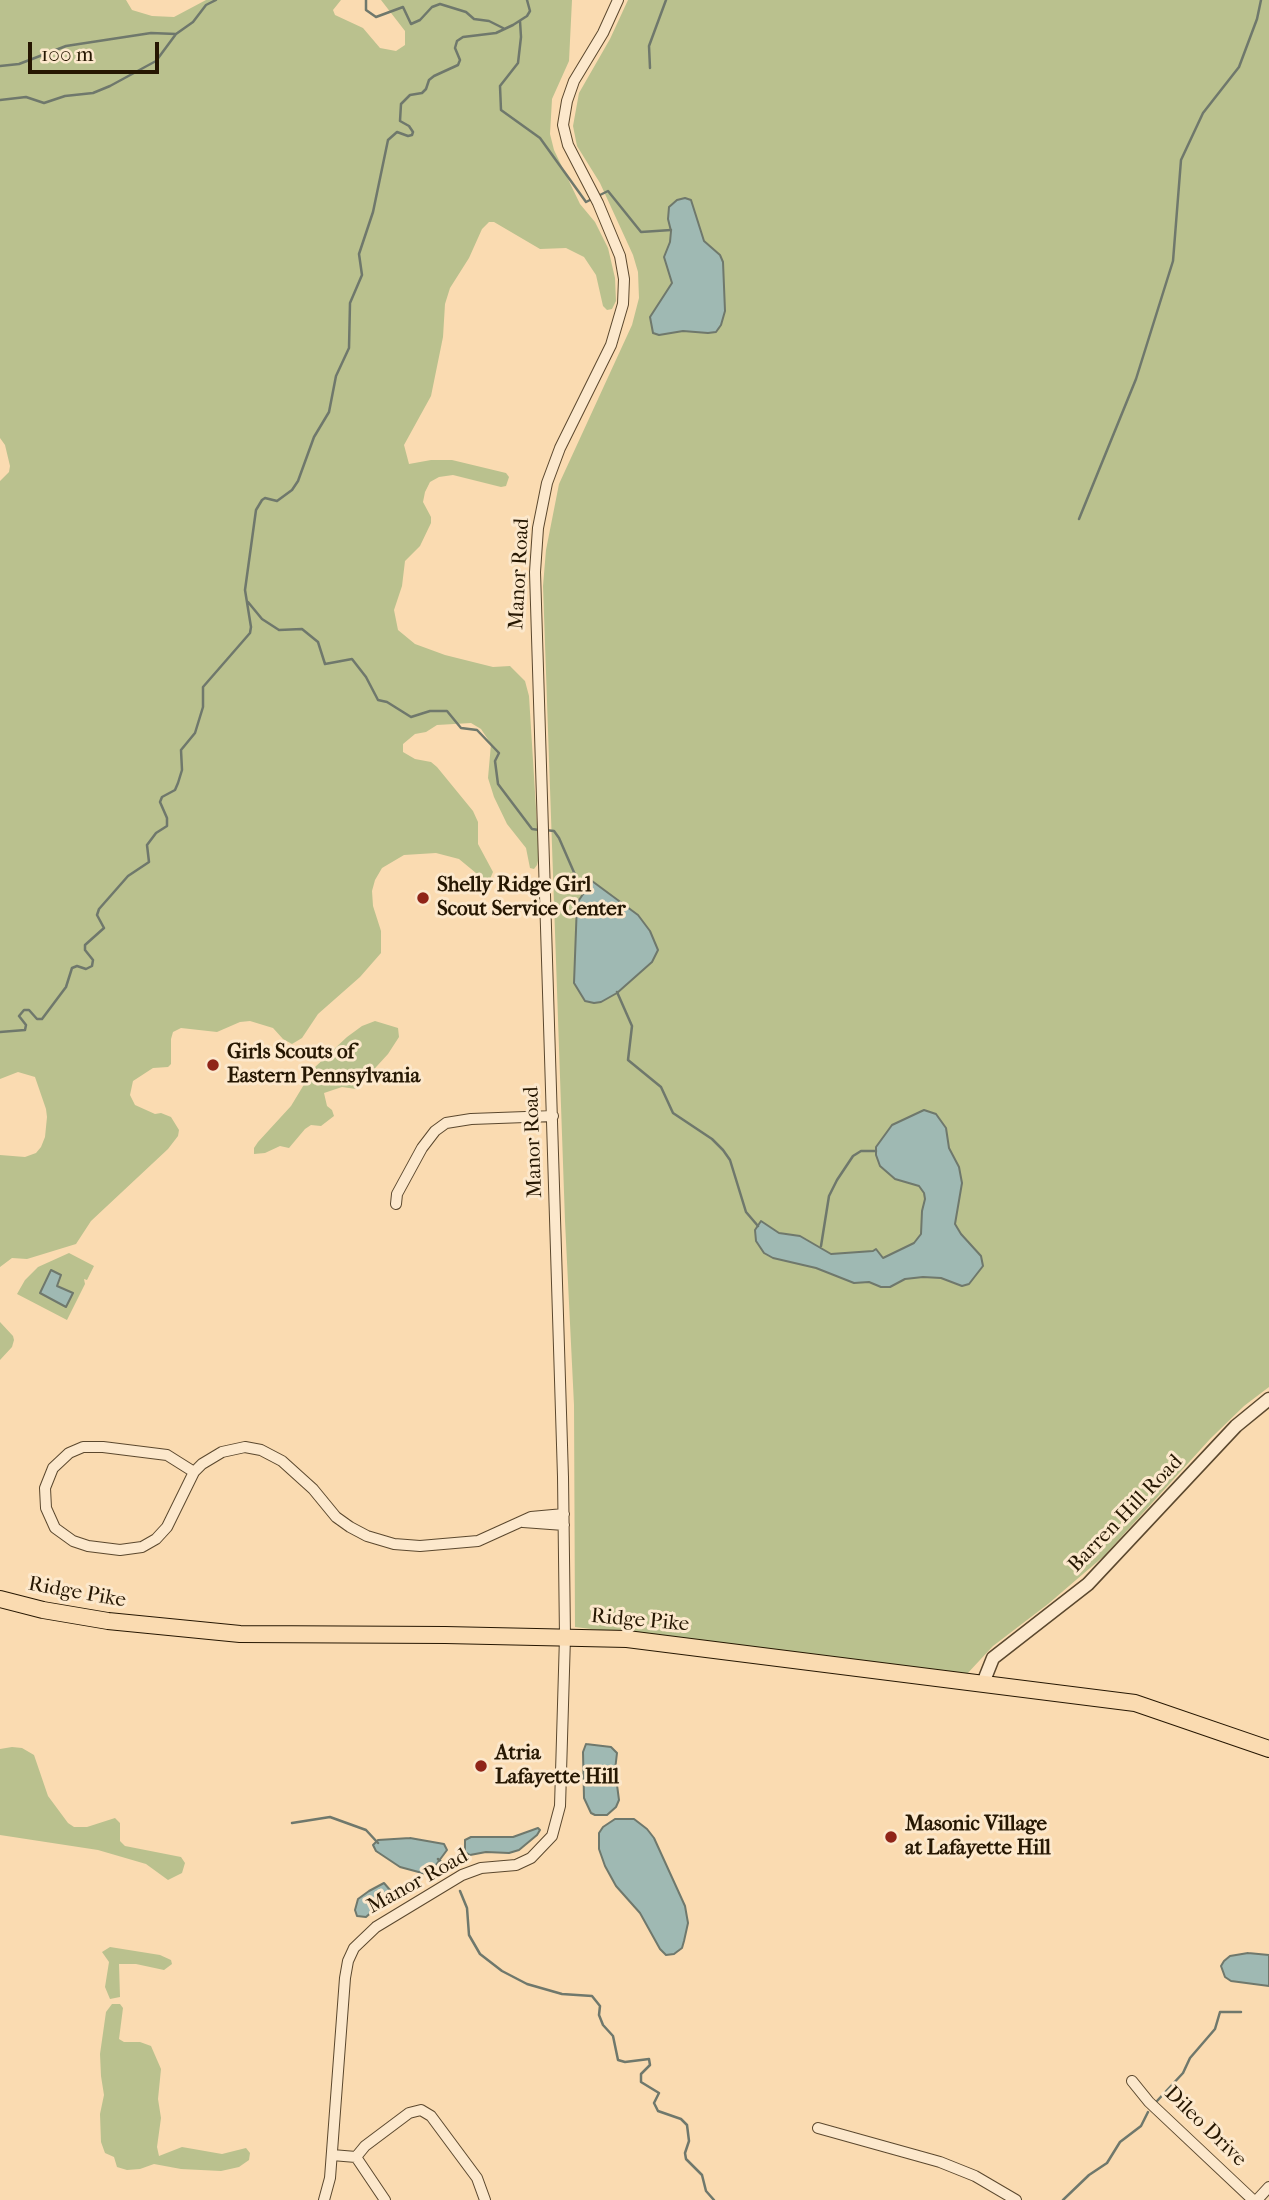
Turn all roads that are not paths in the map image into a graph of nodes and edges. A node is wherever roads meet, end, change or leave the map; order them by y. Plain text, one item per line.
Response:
1 (618, 0) edge
2 (553, 1116) junction
3 (396, 1204) dead end
4 (1269, 1399) edge
5 (194, 1472) junction
6 (564, 1520) junction
7 (0, 1599) edge
8 (565, 1637) junction
9 (983, 1683) junction
10 (1269, 1749) edge
11 (1132, 2081) dead end
12 (818, 2128) dead end
13 (332, 2155) junction
14 (356, 2157) junction
15 (1269, 2187) edge
16 (324, 2200) edge
17 (385, 2200) edge
18 (485, 2200) edge
19 (1016, 2200) edge
20 (1255, 2200) edge

1 - 2 street, Manor Road
2 - 3 street
2 - 6 street, Manor Road
4 - 9 street, Barren Hill Road
5 - 5 street
5 - 6 street
6 - 8 street, Manor Road
7 - 8 main road, Ridge Pike
8 - 9 main road, Ridge Pike
8 - 13 street, Manor Road
9 - 10 main road, Ridge Pike
11 - 20 street, Dileo Drive
12 - 19 street
13 - 14 street
13 - 16 street, Manor Road
14 - 17 street
14 - 18 street
15 - 20 street

